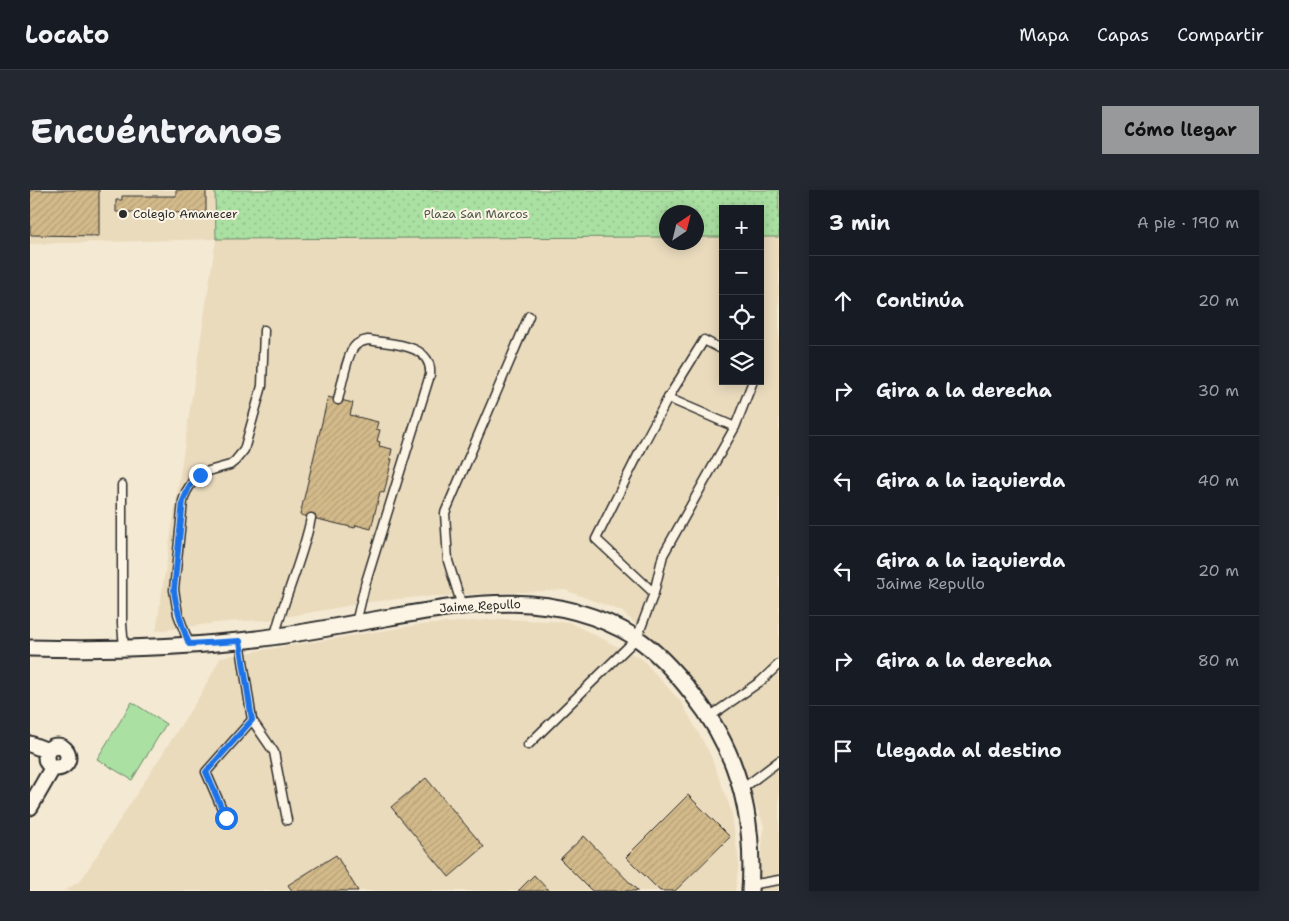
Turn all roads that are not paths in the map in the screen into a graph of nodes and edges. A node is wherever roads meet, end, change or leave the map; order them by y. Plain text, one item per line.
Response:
1 (530, 316) dead end
2 (264, 330) dead end
3 (719, 348) edge
4 (751, 385) edge
5 (668, 398) junction
6 (338, 400) dead end
7 (735, 427) junction
8 (122, 485) dead end
9 (311, 518) dead end
10 (654, 593) junction
11 (462, 606) junction
12 (356, 623) junction
13 (276, 635) junction
14 (637, 638) junction
15 (240, 641) junction
16 (189, 644) junction
17 (30, 648) edge
18 (124, 648) junction
19 (779, 664) edge
20 (709, 717) junction
21 (252, 720) junction
22 (30, 744) edge
23 (528, 745) dead end
24 (779, 762) edge
25 (742, 789) junction
26 (30, 807) edge
27 (226, 818) dead end
28 (287, 820) dead end
29 (779, 880) edge
30 (750, 888) edge

1 - 11 lane
2 - 16 lane
3 - 5 lane
4 - 7 lane
5 - 7 lane
5 - 10 lane
6 - 12 lane
7 - 10 lane
8 - 18 lane
9 - 13 lane
10 - 14 lane
11 - 12 street, Jaime Repullo
11 - 14 street, Jaime Repullo
12 - 13 street, Jaime Repullo
13 - 15 street, Jaime Repullo
14 - 20 street, Jaime Repullo
14 - 23 lane
15 - 16 street, Jaime Repullo
15 - 21 lane
16 - 18 street, Jaime Repullo
17 - 18 street, Jaime Repullo
19 - 20 lane
20 - 25 street, Jaime Repullo
21 - 27 lane
21 - 28 lane
22 - 26 street
24 - 25 lane
25 - 30 street, Jaime Repullo
29 - 30 lane

